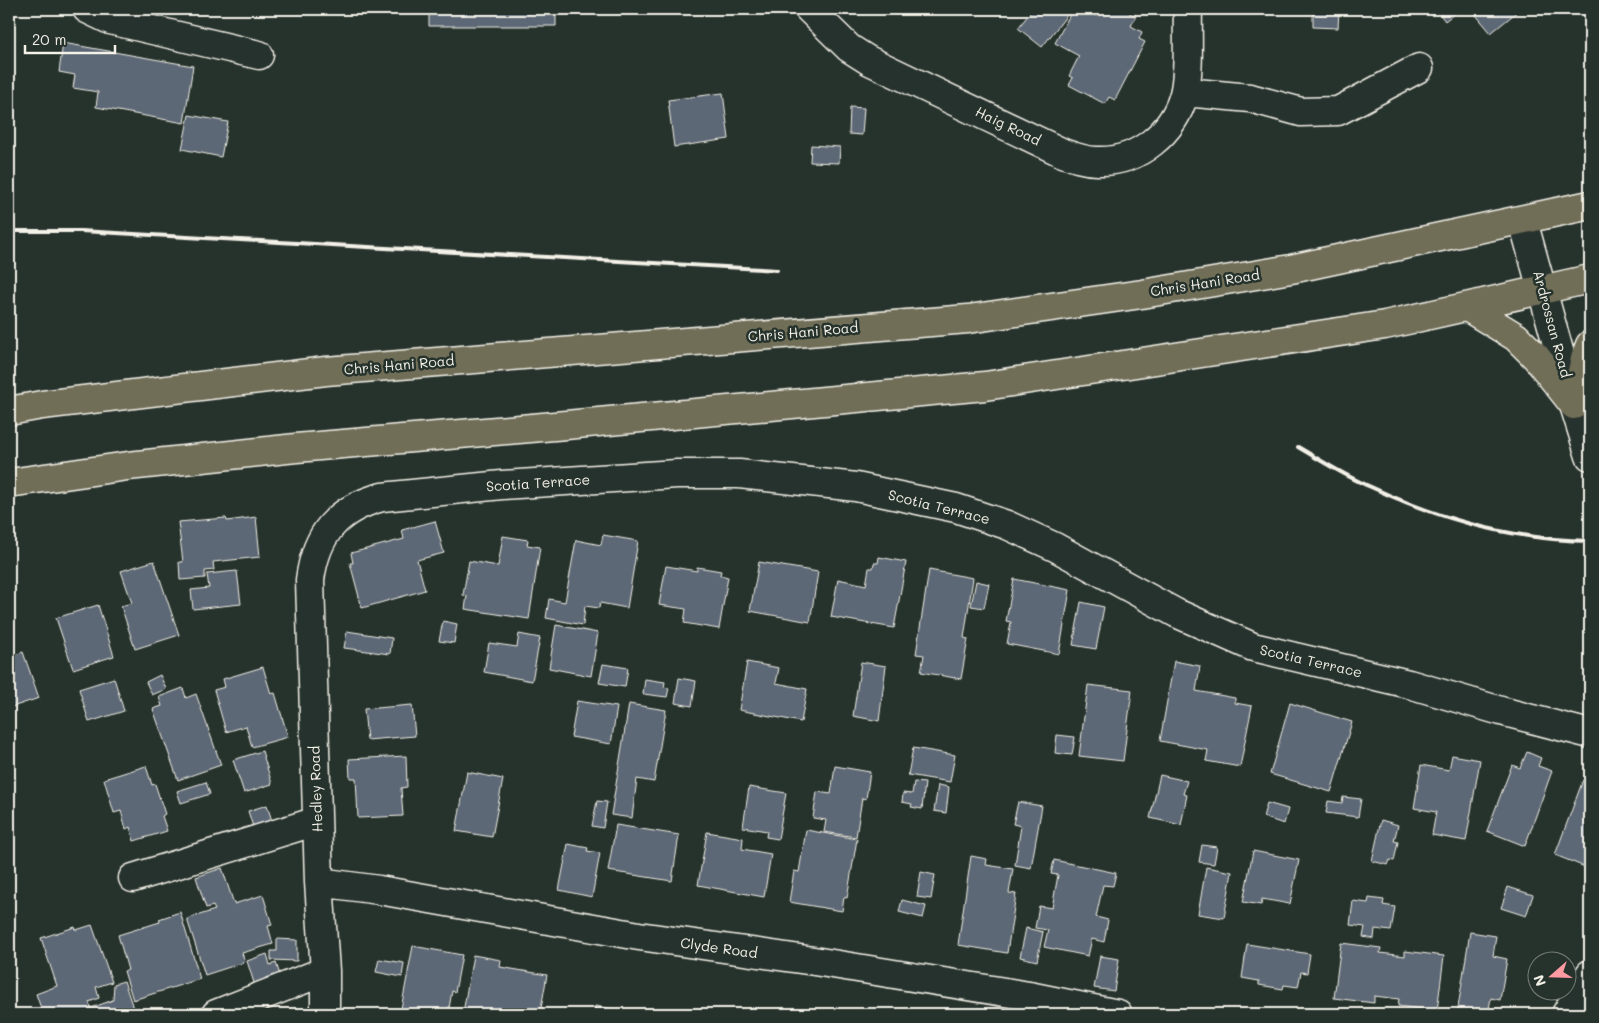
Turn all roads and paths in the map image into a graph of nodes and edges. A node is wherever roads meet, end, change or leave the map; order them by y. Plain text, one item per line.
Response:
1 (87, 9) edge
2 (809, 9) edge
3 (1188, 9) edge
4 (259, 55) dead end
5 (1419, 68) dead end
6 (1186, 84) junction
7 (1590, 205) edge
8 (1523, 220) junction
9 (1590, 279) edge
10 (1542, 290) junction
11 (1467, 307) junction
12 (1590, 345) edge
13 (1574, 405) junction
14 (9, 411) edge
15 (1590, 456) edge
16 (9, 482) edge
17 (312, 563) joint
18 (1590, 734) edge
19 (318, 821) junction
20 (133, 878) dead end
21 (319, 882) junction
22 (325, 971) junction
23 (1590, 974) edge
24 (1575, 1012) edge
25 (216, 1014) edge
26 (325, 1014) edge
27 (1118, 1014) edge

1 - 4 street
2 - 6 street, Haig Road
3 - 6 street
5 - 6 street
7 - 8 main road, Chris Hani Road
8 - 10 street, Ardrossan Road
8 - 14 main road, Chris Hani Road
9 - 10 main road
10 - 11 main road
10 - 13 street, Ardrossan Road
11 - 13 main road
11 - 16 main road
12 - 13 main road
13 - 15 street, Ardrossan Road
17 - 18 street, Scotia Terrace
17 - 19 street, Hedley Road
19 - 20 street
19 - 21 street, Hedley Road
21 - 22 street, Hedley Road
21 - 27 street, Clyde Road
22 - 25 street
22 - 26 street, Hedley Road
23 - 24 street

